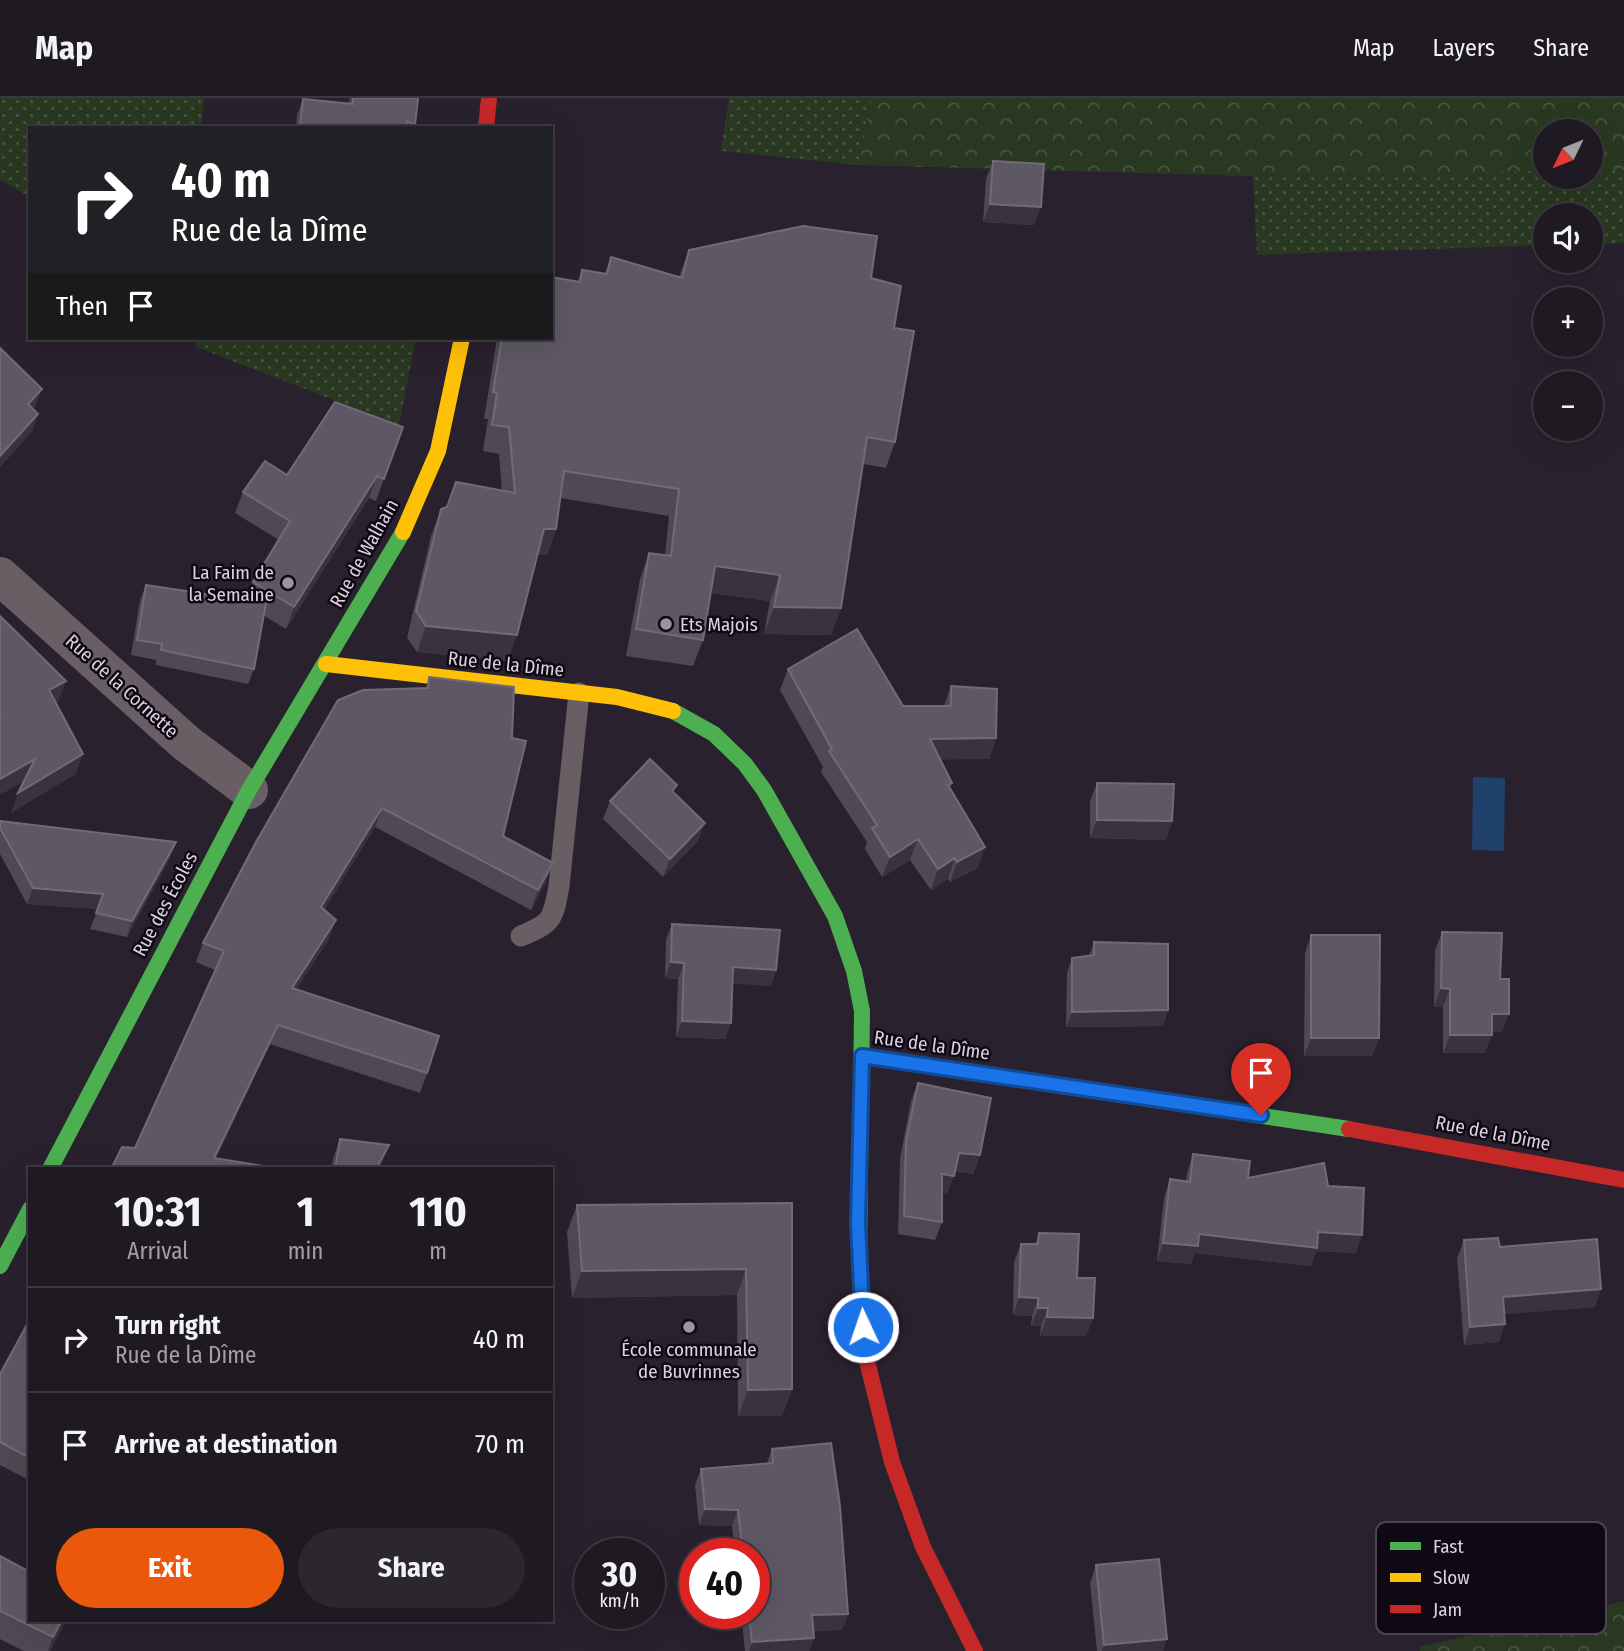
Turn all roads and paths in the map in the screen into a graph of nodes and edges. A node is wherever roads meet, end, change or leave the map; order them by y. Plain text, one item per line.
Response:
1 (489, 98) edge
2 (486, 126) edge
3 (462, 340) edge
4 (0, 576) edge
5 (326, 664) junction
6 (579, 693) junction
7 (248, 790) junction
8 (521, 936) dead end
9 (862, 1056) junction
10 (51, 1167) edge
11 (1624, 1180) edge
12 (28, 1213) edge
13 (0, 1266) edge
14 (975, 1651) edge

1 - 2 street
3 - 5 street, Rue de Walhain
4 - 7 street, Rue de la Cornette
5 - 6 street, Rue de la Dîme
5 - 7 street, Rue des Écoles
6 - 8 lane
6 - 9 street, Rue de la Dîme
7 - 10 street, Rue des Écoles
9 - 11 street, Rue de la Dîme
9 - 14 street
12 - 13 street

